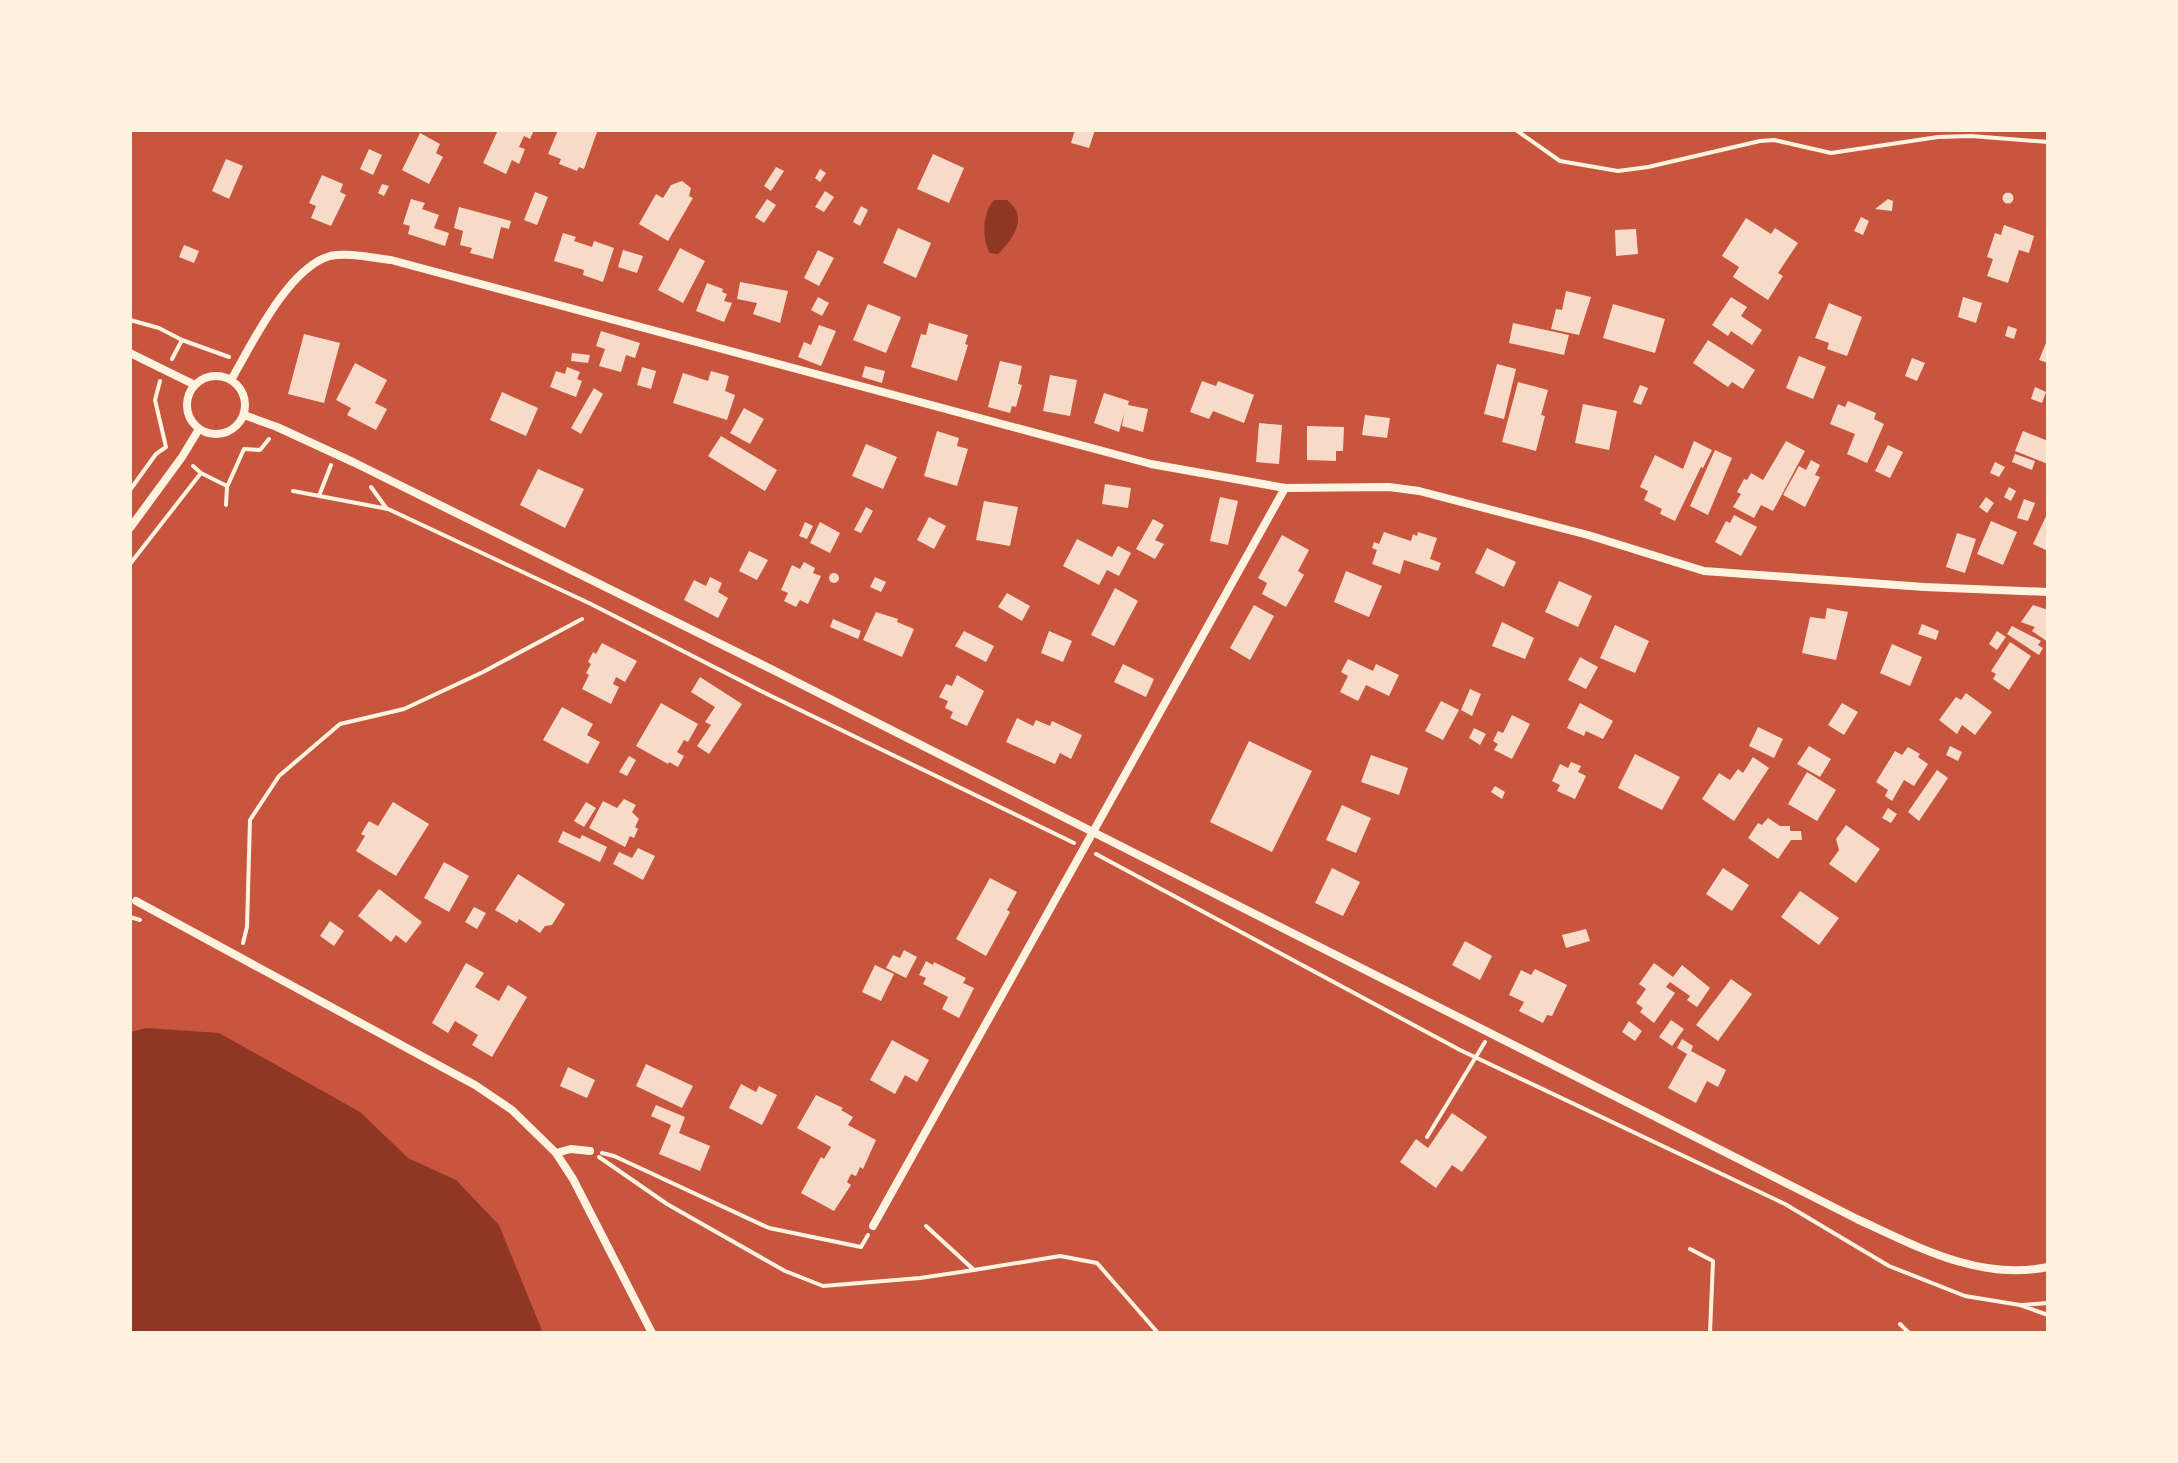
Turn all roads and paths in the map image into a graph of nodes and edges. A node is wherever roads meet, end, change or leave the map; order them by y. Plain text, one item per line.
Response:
1 (1516, 130) edge
2 (2048, 142) edge
3 (130, 320) edge
4 (182, 340) junction
5 (130, 353) edge
6 (242, 361) junction
7 (165, 370) junction
8 (231, 380) junction
9 (195, 385) junction
10 (244, 415) junction
11 (277, 427) junction
12 (199, 429) junction
13 (166, 447) junction
14 (335, 454) junction
15 (182, 457) junction
16 (201, 473) junction
17 (227, 487) junction
18 (1285, 488) junction
19 (130, 490) edge
20 (293, 491) dead end
21 (319, 496) junction
22 (226, 505) dead end
23 (130, 528) edge
24 (130, 564) edge
25 (2048, 592) edge
26 (582, 619) dead end
27 (1093, 834) junction
28 (1085, 849) junction
29 (136, 901) dead end
30 (240, 958) junction
31 (1491, 1034) junction
32 (1475, 1057) junction
33 (1427, 1137) dead end
34 (590, 1151) junction
35 (556, 1153) junction
36 (873, 1226) joint
37 (926, 1226) dead end
38 (1690, 1249) dead end
39 (2048, 1267) edge
40 (974, 1270) junction
41 (2048, 1303) edge
42 (2020, 1305) junction
43 (2048, 1315) edge
44 (1900, 1324) dead end
45 (652, 1333) edge
46 (1158, 1333) edge
47 (1710, 1333) edge
48 (1909, 1333) edge

1 - 2 path
3 - 4 path
4 - 6 path
4 - 7 path
5 - 7 street
6 - 8 street
6 - 18 street
7 - 9 street
7 - 13 path
8 - 9 street
8 - 10 street
9 - 12 street
10 - 11 street
10 - 12 street
11 - 14 street
11 - 17 path
12 - 15 street
13 - 15 path
13 - 19 path
14 - 21 path
14 - 27 street
15 - 16 path
15 - 23 street
16 - 17 path
16 - 24 path
17 - 22 path
18 - 25 street
18 - 27 street
20 - 21 path
21 - 28 path
26 - 30 path
27 - 28 street
27 - 31 street
28 - 32 path
28 - 36 street
29 - 30 street
30 - 35 street
31 - 32 path
31 - 39 street
32 - 33 path
32 - 42 path
34 - 35 street
34 - 36 path
34 - 40 path
35 - 45 street
37 - 40 path
38 - 47 path
40 - 46 path
41 - 42 path
42 - 43 path
44 - 48 path

